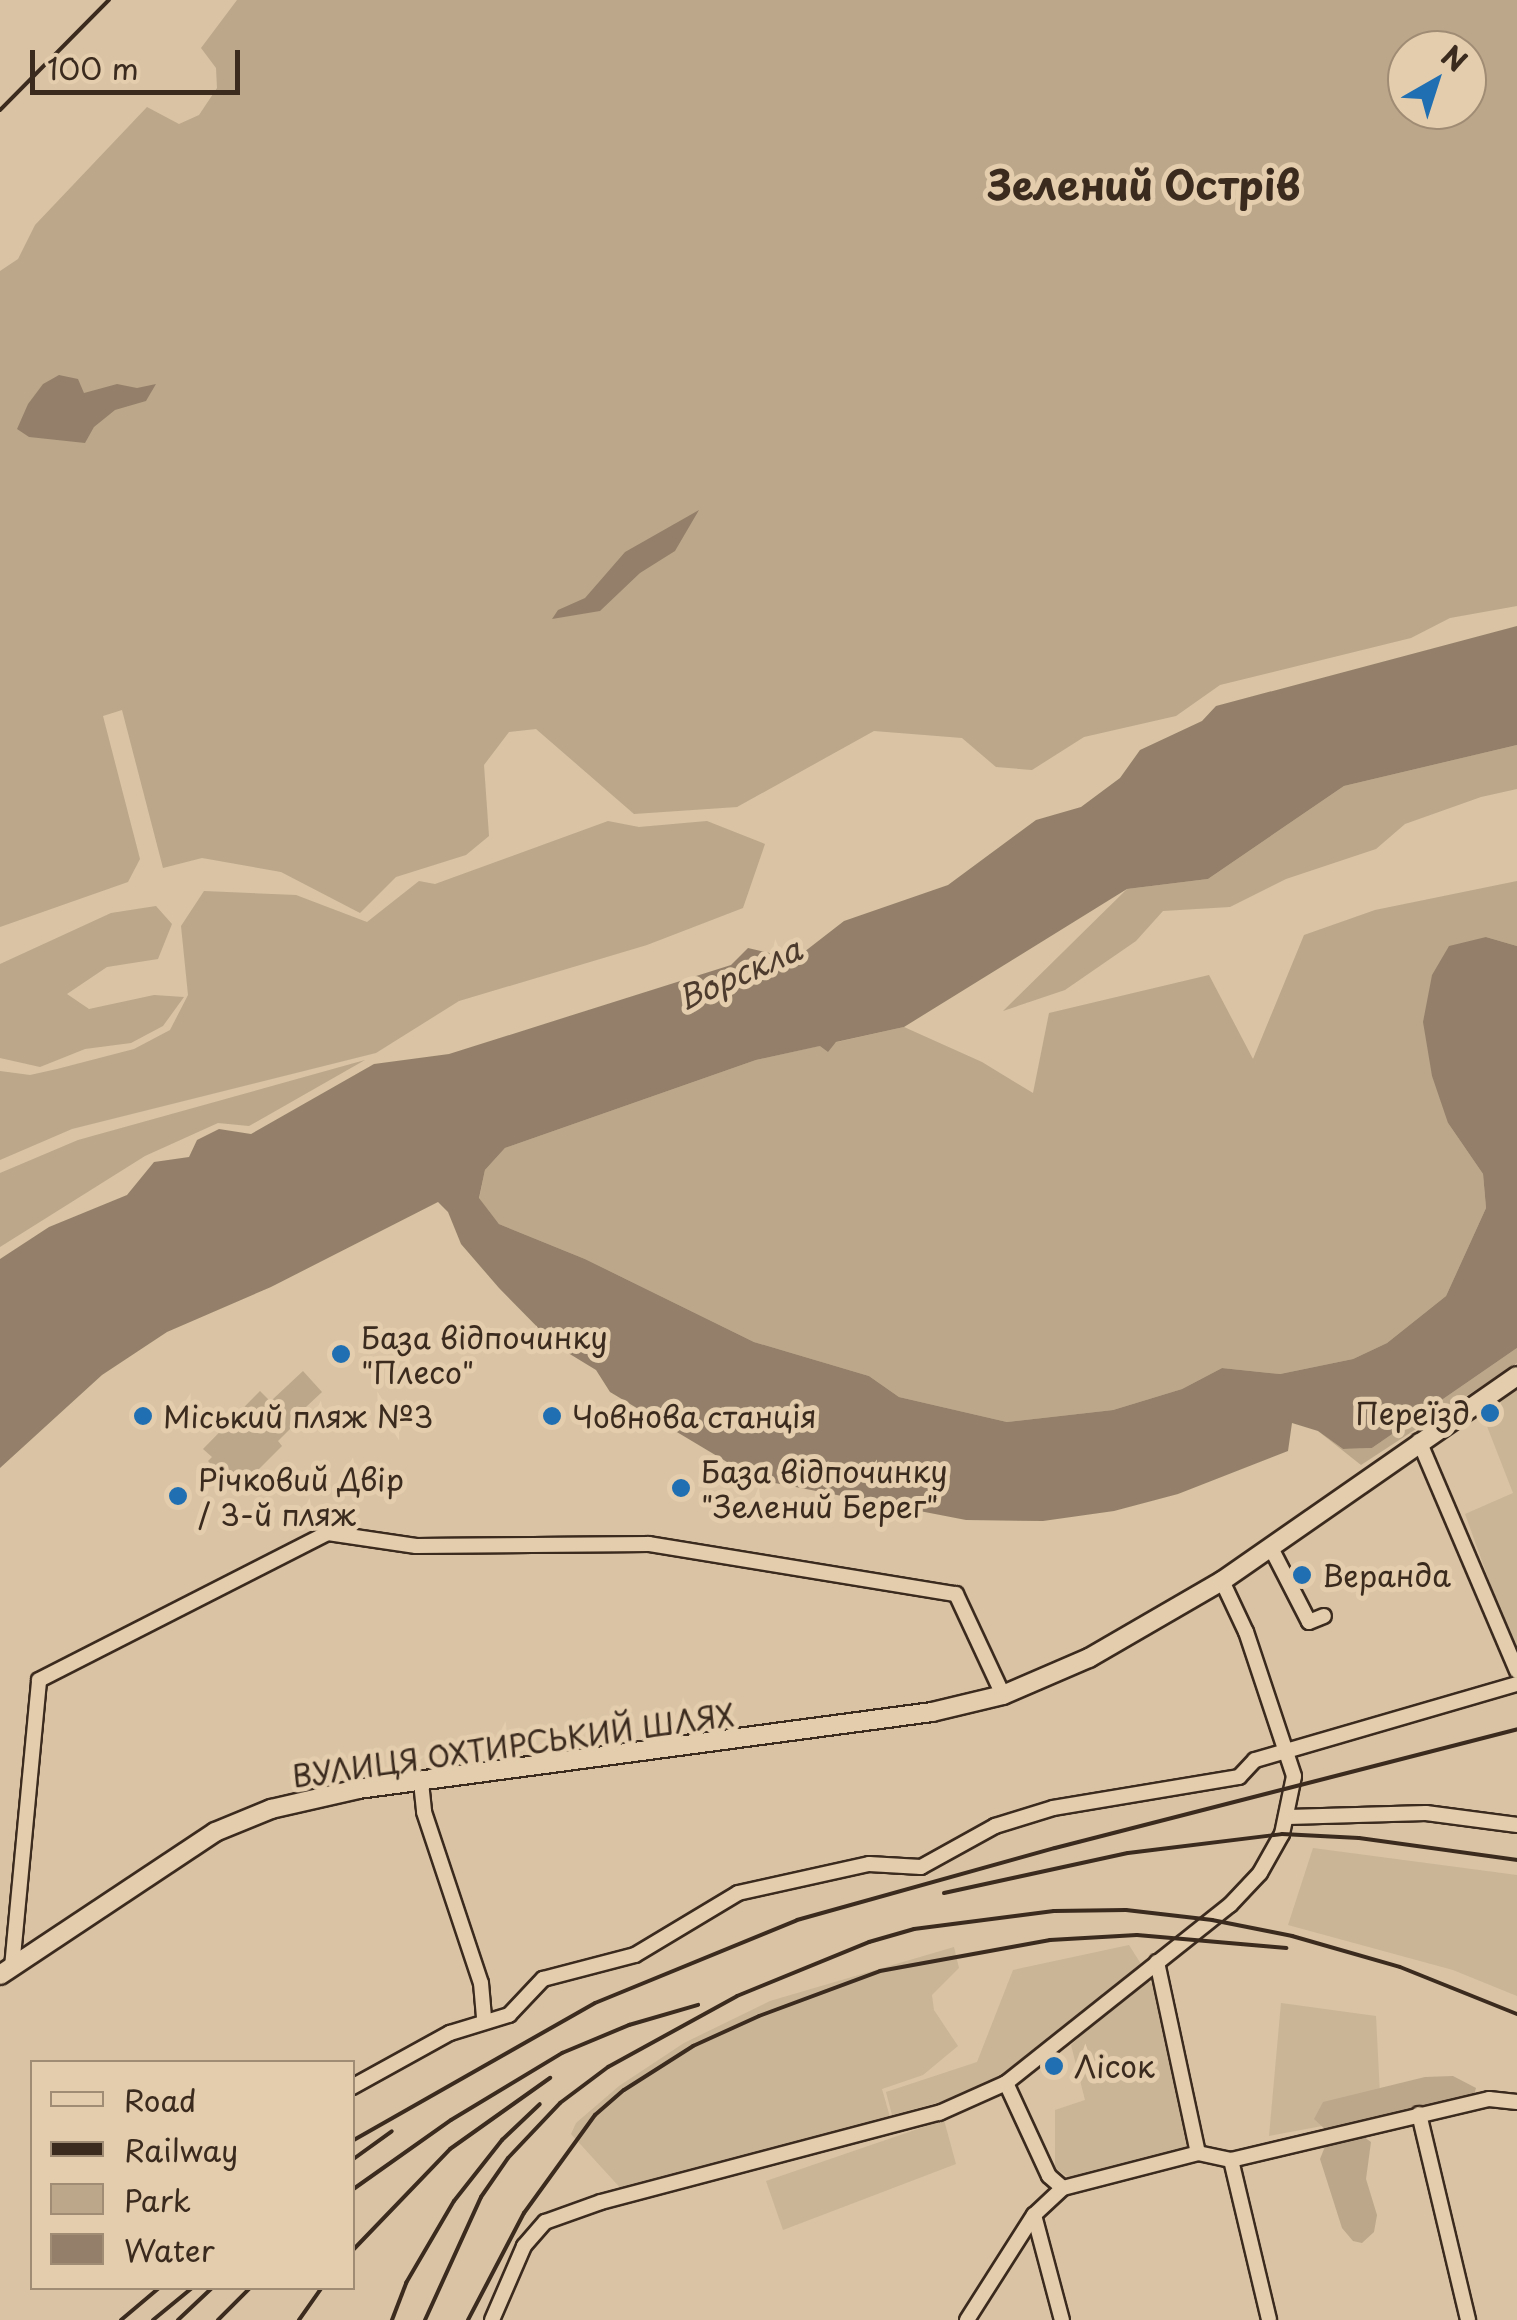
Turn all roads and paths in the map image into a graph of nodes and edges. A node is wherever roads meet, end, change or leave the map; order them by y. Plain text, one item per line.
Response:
1 (1517, 1376) edge
2 (1419, 1440) junction
3 (1271, 1548) junction
4 (1222, 1581) junction
5 (1324, 1616) dead end
6 (1517, 1671) edge
7 (1517, 1684) edge
8 (1003, 1695) junction
9 (1288, 1752) junction
10 (421, 1782) junction
11 (1288, 1817) junction
12 (1517, 1826) edge
13 (1156, 1962) junction
14 (6, 1971) edge
15 (484, 2020) junction
16 (1006, 2083) junction
17 (355, 2085) edge
18 (1517, 2102) edge
19 (1419, 2114) junction
20 (1198, 2154) junction
21 (1231, 2160) junction
22 (1063, 2188) junction
23 (1034, 2215) junction
24 (492, 2320) edge
25 (967, 2320) edge
26 (1062, 2320) edge
27 (1269, 2320) edge
28 (1468, 2320) edge

1 - 2 main road, ВУЛИЦЯ ОХТИРСЬКИЙ ШЛЯХ
2 - 3 main road, ВУЛИЦЯ ОХТИРСЬКИЙ ШЛЯХ
2 - 6 street
3 - 4 main road, ВУЛИЦЯ ОХТИРСЬКИЙ ШЛЯХ
3 - 5 street
4 - 8 main road, ВУЛИЦЯ ОХТИРСЬКИЙ ШЛЯХ
4 - 9 street
7 - 9 street
8 - 10 main road, ВУЛИЦЯ ОХТИРСЬКИЙ ШЛЯХ
8 - 14 street, ВУЛИЦЯ ОХТИРСЬКИЙ ШЛЯХ
9 - 11 street
9 - 15 street
10 - 14 main road, ВУЛИЦЯ ОХТИРСЬКИЙ ШЛЯХ
10 - 15 street
11 - 12 street
11 - 13 street
13 - 16 street
13 - 20 street
15 - 17 street
16 - 22 street
16 - 24 street
18 - 19 street
19 - 21 street
19 - 28 street
20 - 21 street
20 - 22 street
21 - 27 street
22 - 23 street
23 - 25 street
23 - 26 street

